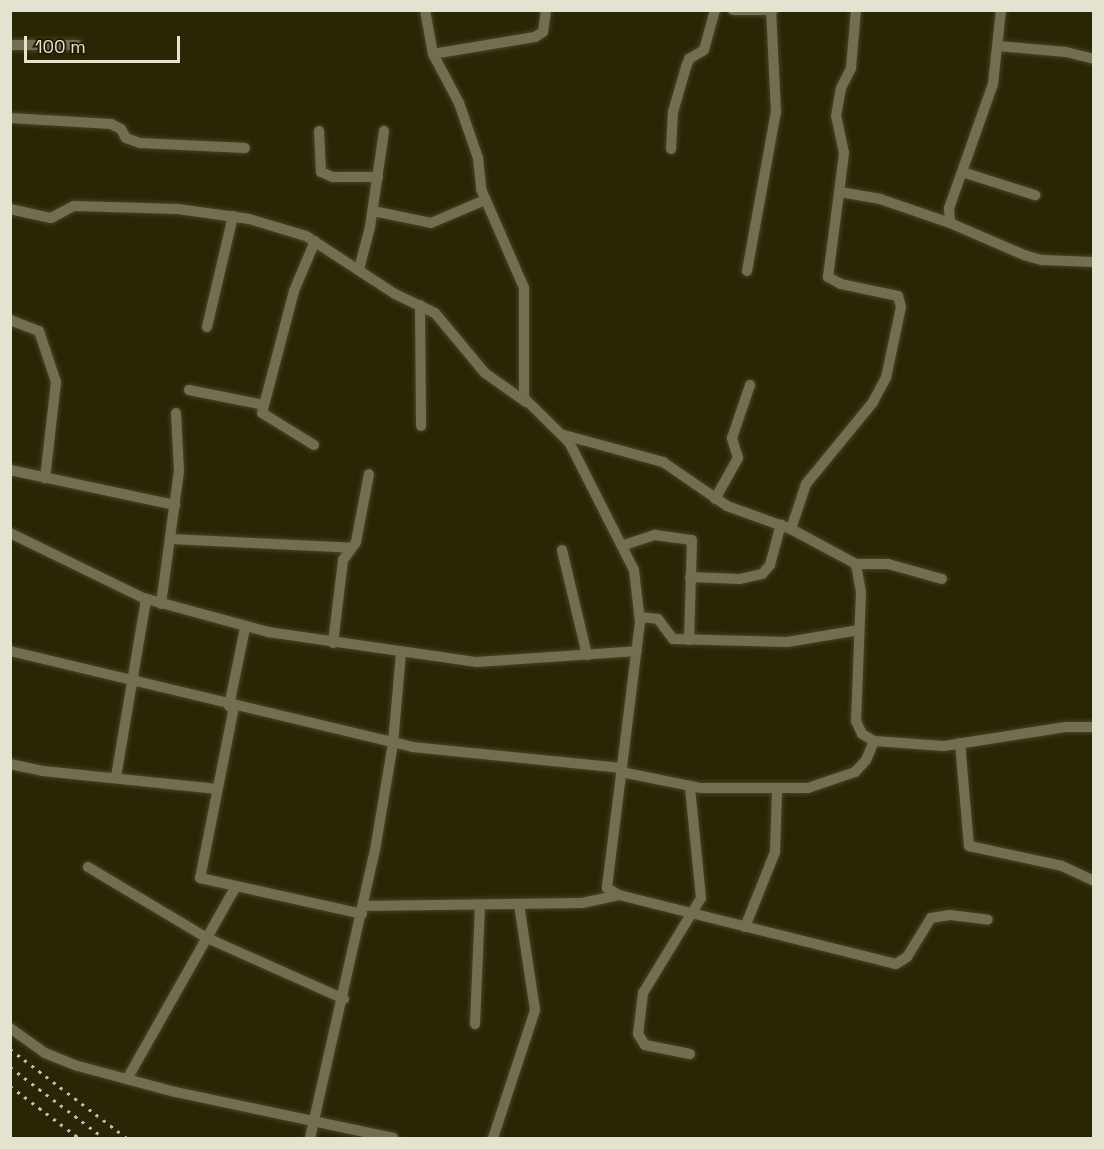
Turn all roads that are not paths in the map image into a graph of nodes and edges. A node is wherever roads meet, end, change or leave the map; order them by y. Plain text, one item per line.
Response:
1 (425, 10) edge
2 (546, 10) edge
3 (715, 10) edge
4 (732, 10) edge
5 (856, 10) edge
6 (1001, 10) edge
7 (772, 11) edge
8 (10, 45) edge
9 (77, 45) dead end
10 (998, 46) junction
11 (433, 54) junction
12 (1094, 59) edge
13 (10, 118) edge
14 (319, 130) dead end
15 (384, 130) dead end
16 (245, 148) dead end
17 (671, 149) dead end
18 (962, 172) junction
19 (378, 177) junction
20 (840, 192) junction
21 (1035, 195) dead end
22 (485, 200) junction
23 (10, 209) edge
24 (373, 211) junction
25 (233, 216) junction
26 (950, 223) junction
27 (315, 241) junction
28 (1094, 262) edge
29 (359, 269) junction
30 (747, 271) dead end
31 (420, 306) junction
32 (10, 320) edge
33 (207, 327) dead end
34 (750, 385) dead end
35 (189, 390) dead end
36 (526, 402) junction
37 (264, 405) junction
38 (176, 413) dead end
39 (421, 426) dead end
40 (564, 435) junction
41 (314, 445) dead end
42 (10, 470) edge
43 (369, 474) dead end
44 (45, 478) junction
45 (715, 499) junction
46 (175, 505) junction
47 (786, 526) junction
48 (10, 533) edge
49 (171, 539) junction
50 (624, 545) junction
51 (352, 548) junction
52 (562, 550) dead end
53 (856, 564) junction
54 (690, 577) junction
55 (942, 579) dead end
56 (146, 599) junction
57 (161, 604) junction
58 (640, 617) junction
59 (245, 628) junction
60 (859, 630) junction
61 (689, 640) junction
62 (333, 643) junction
63 (10, 651) edge
64 (637, 651) junction
65 (401, 654) junction
66 (587, 655) junction
67 (132, 682) junction
68 (232, 707) junction
69 (1094, 727) edge
70 (874, 741) junction
71 (393, 743) junction
72 (960, 743) junction
73 (10, 764) edge
74 (621, 770) junction
75 (116, 777) junction
76 (690, 787) junction
77 (217, 789) junction
78 (777, 791) junction
79 (88, 867) dead end
80 (1094, 880) edge
81 (235, 888) junction
82 (619, 895) junction
83 (519, 904) junction
84 (480, 906) junction
85 (363, 910) junction
86 (694, 914) junction
87 (988, 921) dead end
88 (745, 927) junction
89 (207, 938) junction
90 (344, 999) junction
91 (475, 1024) dead end
92 (10, 1028) edge
93 (690, 1054) dead end
94 (127, 1079) junction
95 (316, 1122) junction
96 (310, 1138) edge
97 (393, 1138) edge
98 (493, 1138) edge

1 - 11 street
2 - 11 street
3 - 17 street
4 - 7 street
5 - 20 street
6 - 10 street
7 - 30 street
8 - 9 street
10 - 12 street
10 - 18 street
11 - 22 street
13 - 16 street
14 - 19 street
15 - 19 street
18 - 21 street
18 - 26 street
19 - 24 street
20 - 26 street
20 - 47 street
22 - 24 street
22 - 36 street
23 - 25 street
24 - 29 street
25 - 27 street
25 - 33 street
26 - 28 street
27 - 29 street
27 - 37 street
29 - 31 street
31 - 36 street
31 - 39 street
32 - 44 street
34 - 45 street
35 - 37 street
36 - 40 street
37 - 41 street
38 - 46 street
40 - 45 street
40 - 50 street
42 - 44 street
43 - 51 street
44 - 46 street
45 - 47 street
46 - 49 street
47 - 53 street
47 - 54 street
48 - 56 street
49 - 51 street
49 - 57 street
50 - 54 street
50 - 58 street
51 - 62 street
52 - 66 street
53 - 55 street
53 - 60 street
54 - 61 street
56 - 57 street
56 - 67 street
57 - 59 street
58 - 61 street
58 - 64 street
59 - 62 street
59 - 68 street
60 - 61 street
60 - 70 street
62 - 65 street
63 - 67 street
64 - 66 street
64 - 74 street
65 - 66 street
65 - 71 street
67 - 68 street
67 - 75 street
68 - 71 street
68 - 77 street
69 - 72 street
70 - 72 street
70 - 78 street
71 - 74 street
71 - 85 street
72 - 80 street
73 - 75 street
74 - 76 street
74 - 82 street
75 - 77 street
76 - 78 street
76 - 86 street
77 - 81 street
78 - 88 street
79 - 89 street
81 - 85 street
81 - 89 street
82 - 83 street
82 - 86 street
83 - 84 street
83 - 98 street
84 - 85 street
84 - 91 street
85 - 90 street
86 - 88 street
86 - 93 street
87 - 88 street
89 - 90 street
89 - 94 street
90 - 95 street
92 - 94 street
94 - 95 street
95 - 96 street
95 - 97 street

